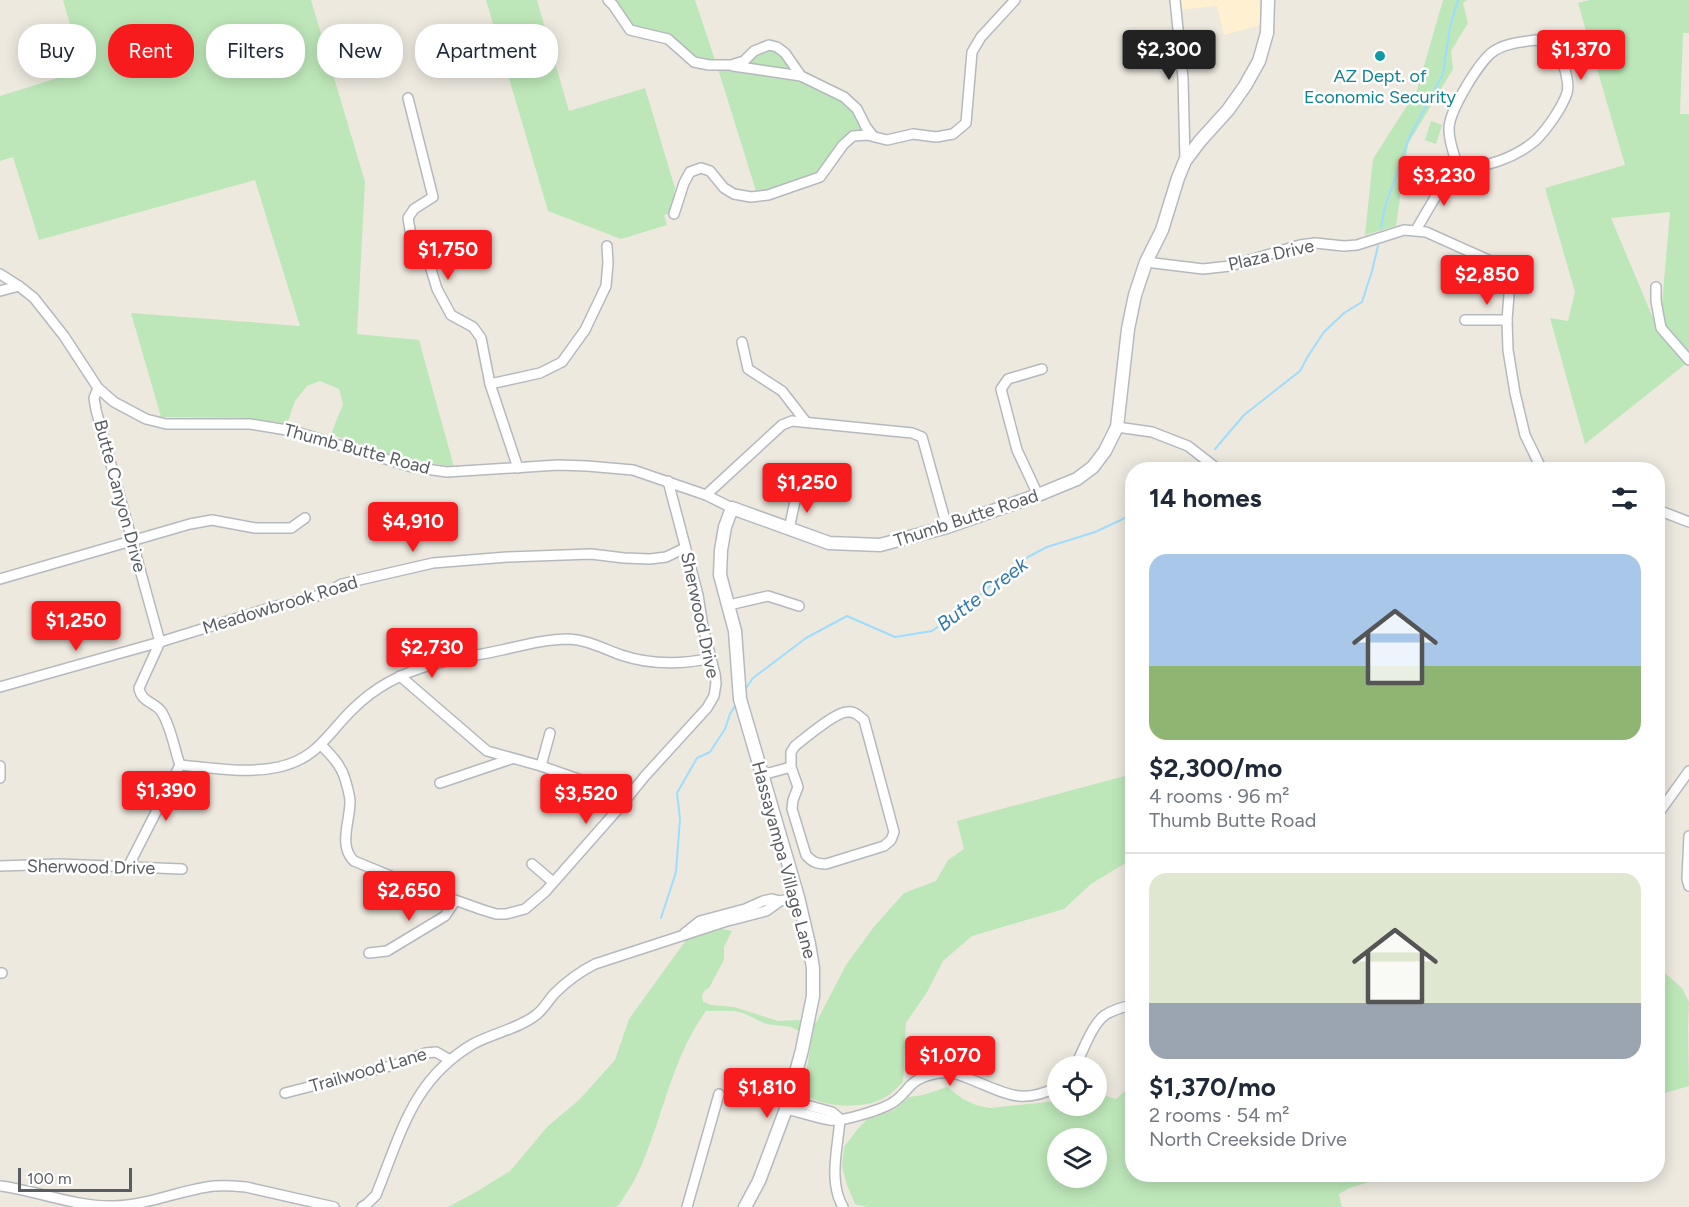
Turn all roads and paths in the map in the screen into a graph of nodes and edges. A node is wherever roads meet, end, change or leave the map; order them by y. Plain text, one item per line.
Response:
1 (608, 0) edge
2 (1015, 0) edge
3 (1175, 0) edge
4 (1268, 0) edge
5 (731, 65) junction
6 (801, 76) junction
7 (408, 98) dead end
8 (873, 136) junction
9 (1185, 161) junction
10 (1459, 170) junction
11 (674, 214) dead end
12 (1416, 230) junction
13 (607, 246) dead end
14 (1146, 262) junction
15 (0, 274) edge
16 (19, 286) junction
17 (1656, 287) dead end
18 (0, 291) edge
19 (1465, 320) dead end
20 (1507, 320) junction
21 (742, 342) dead end
22 (1689, 360) edge
23 (1042, 369) dead end
24 (490, 384) junction
25 (98, 388) junction
26 (806, 422) junction
27 (1117, 427) junction
28 (1209, 462) edge
29 (1538, 462) edge
30 (518, 468) junction
31 (668, 481) junction
32 (797, 492) dead end
33 (706, 495) junction
34 (1038, 495) junction
35 (732, 508) junction
36 (1665, 513) edge
37 (305, 518) dead end
38 (1689, 522) edge
39 (947, 527) junction
40 (789, 529) junction
41 (131, 540) junction
42 (686, 548) junction
43 (0, 579) edge
44 (729, 605) junction
45 (799, 606) dead end
46 (160, 642) junction
47 (711, 658) junction
48 (400, 676) junction
49 (0, 687) edge
50 (550, 732) dead end
51 (321, 745) junction
52 (511, 759) junction
53 (180, 765) junction
54 (0, 766) edge
55 (541, 766) junction
56 (790, 768) junction
57 (1689, 771) edge
58 (762, 775) junction
59 (0, 778) edge
60 (440, 783) dead end
61 (1665, 804) edge
62 (619, 808) junction
63 (1689, 836) edge
64 (532, 864) dead end
65 (0, 866) edge
66 (128, 867) junction
67 (182, 869) dead end
68 (553, 882) junction
69 (1689, 886) edge
70 (798, 897) junction
71 (455, 900) junction
72 (369, 953) dead end
73 (1125, 1007) edge
74 (1080, 1056) edge
75 (450, 1060) junction
76 (1047, 1092) edge
77 (285, 1093) dead end
78 (719, 1094) dead end
79 (787, 1104) junction
80 (840, 1119) junction
81 (0, 1186) edge
82 (334, 1207) edge
83 (362, 1207) edge
84 (687, 1207) edge
85 (745, 1207) edge
86 (843, 1207) edge

1 - 5 street
2 - 8 street
3 - 9 street, Thumb Butte Road
4 - 9 street
5 - 6 street
5 - 6 street
6 - 8 street
7 - 24 street
8 - 11 street
9 - 14 street, Thumb Butte Road
10 - 10 street
10 - 12 street
12 - 14 street, Plaza Drive
12 - 20 street, Plaza Drive
13 - 24 street
14 - 27 street, Thumb Butte Road
15 - 16 street, Thumb Butte Road
16 - 18 street
16 - 25 street, Thumb Butte Road
17 - 22 street
19 - 20 street
20 - 29 street, Plaza Drive
21 - 26 street
23 - 34 street
24 - 30 street
25 - 30 street, Thumb Butte Road
25 - 41 street, Butte Canyon Drive
26 - 33 street
26 - 39 street
27 - 28 street
27 - 34 street, Thumb Butte Road
30 - 31 street, Thumb Butte Road
31 - 33 street, Thumb Butte Road
31 - 42 street, Sherwood Drive
32 - 40 street
33 - 35 street, Thumb Butte Road
34 - 39 street, Thumb Butte Road
35 - 40 street, Thumb Butte Road
35 - 44 street, Hassayampa Village Lane
36 - 38 street
37 - 41 street
39 - 40 street, Thumb Butte Road
41 - 43 street
41 - 46 street, Butte Canyon Drive
42 - 46 street, Meadowbrook Road
42 - 47 street, Sherwood Drive
44 - 45 street
44 - 58 street, Hassayampa Village Lane
46 - 49 street, Meadowbrook Road
46 - 53 street
47 - 48 street
47 - 62 street, Sherwood Drive
48 - 51 street
48 - 52 street
50 - 55 street
51 - 53 street
51 - 71 street, Sherwood Drive
52 - 55 street
52 - 60 street
53 - 66 street
54 - 59 street
55 - 62 street
56 - 56 street
56 - 58 street
57 - 61 street
58 - 70 street, Hassayampa Village Lane
62 - 68 street, Sherwood Drive
63 - 69 street
64 - 68 street
65 - 66 street, Sherwood Drive
66 - 67 street, Sherwood Drive
68 - 71 street, Sherwood Drive
70 - 75 street
70 - 79 street, Hassayampa Village Lane
71 - 72 street
73 - 74 street
75 - 77 street, Trailwood Lane
75 - 83 street
76 - 80 street
78 - 84 street
79 - 80 street
79 - 85 street, Hassayampa Village Lane
80 - 86 street
81 - 82 street

